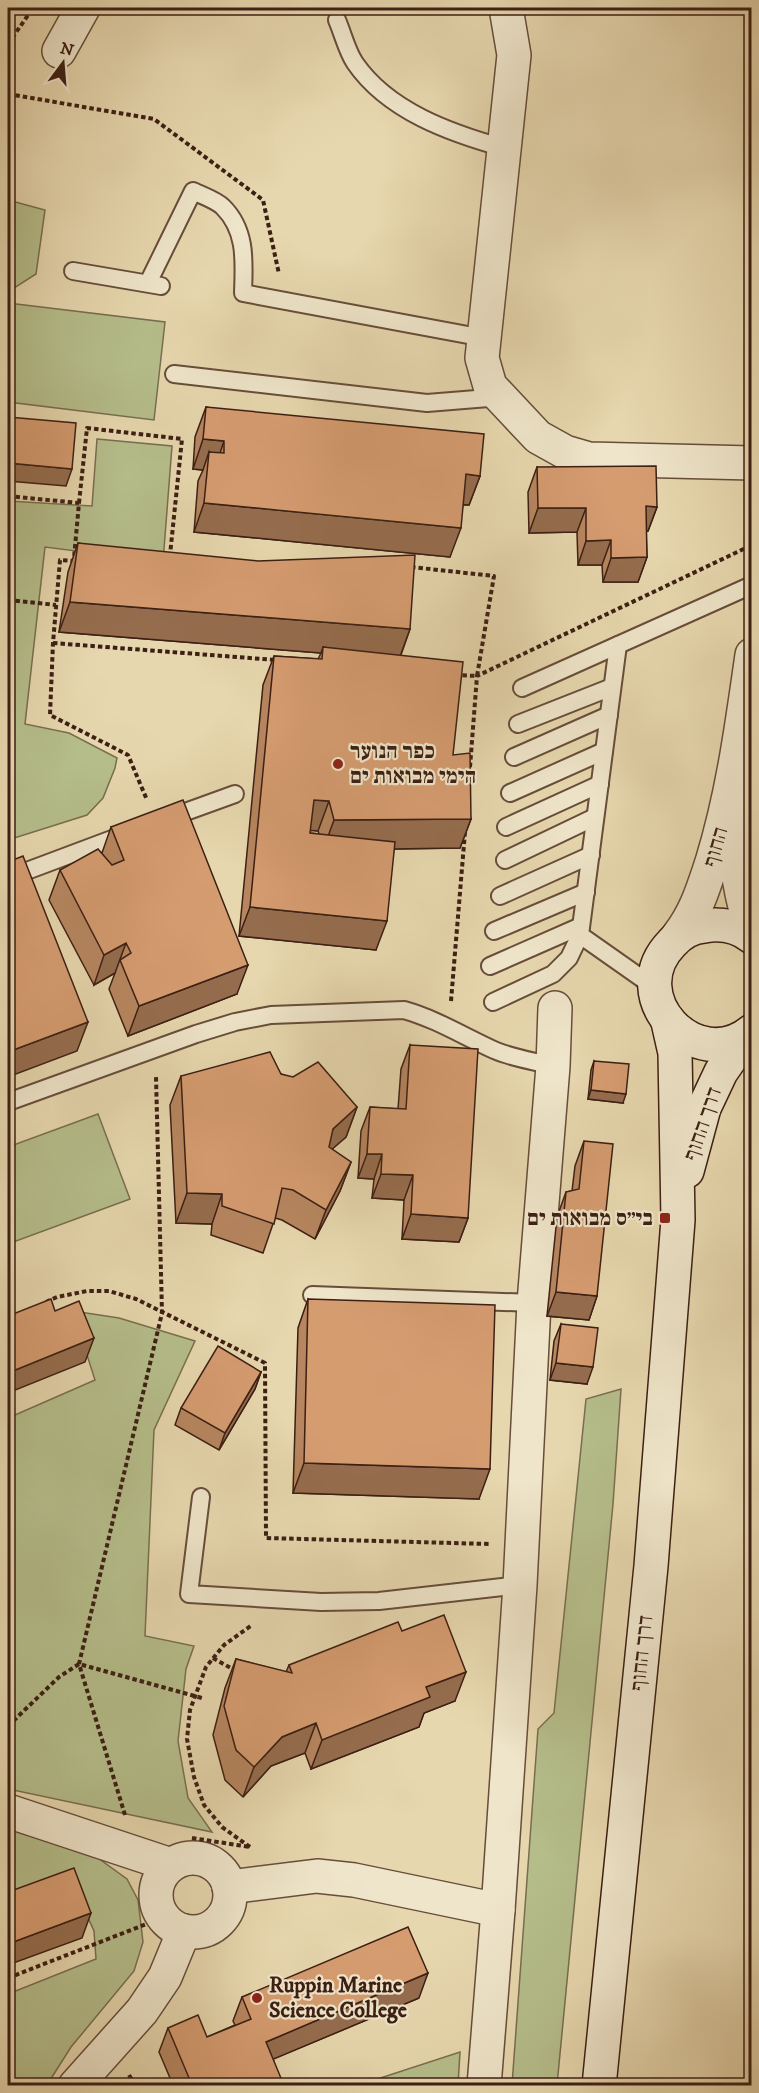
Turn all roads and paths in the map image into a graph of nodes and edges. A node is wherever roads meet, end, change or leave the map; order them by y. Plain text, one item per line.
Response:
1 (33, 8) edge
2 (83, 8) edge
3 (506, 8) edge
4 (337, 20) dead end
5 (8, 44) edge
6 (59, 51) dead end
7 (8, 93) edge
8 (504, 148) junction
9 (73, 271) dead end
10 (285, 301) junction
11 (484, 338) junction
12 (174, 374) dead end
13 (501, 397) junction
14 (752, 464) edge
15 (8, 496) edge
16 (79, 503) junction
17 (170, 558) edge
18 (73, 561) junction
19 (85, 562) edge
20 (399, 566) edge
21 (752, 585) edge
22 (8, 600) edge
23 (56, 605) junction
24 (53, 643) junction
25 (618, 645) junction
26 (752, 655) edge
27 (277, 660) edge
28 (454, 675) edge
29 (612, 687) junction
30 (522, 688) dead end
31 (609, 716) junction
32 (518, 724) dead end
33 (604, 751) junction
34 (739, 752) junction
35 (514, 757) dead end
36 (600, 784) junction
37 (510, 793) dead end
38 (236, 794) dead end
39 (595, 817) junction
40 (156, 823) junction
41 (507, 827) dead end
42 (591, 855) junction
43 (505, 860) dead end
44 (8, 878) edge
45 (586, 892) junction
46 (500, 896) dead end
47 (752, 930) edge
48 (494, 931) dead end
49 (580, 931) junction
50 (678, 936) junction
51 (752, 937) edge
52 (490, 966) dead end
53 (654, 987) junction
54 (493, 1002) dead end
55 (555, 1008) dead end
56 (668, 1022) junction
57 (749, 1033) edge
58 (155, 1049) junction
59 (553, 1066) junction
60 (8, 1102) edge
61 (678, 1220) junction
62 (312, 1295) dead end
63 (534, 1303) junction
64 (37, 1306) edge
65 (162, 1313) junction
66 (201, 1497) dead end
67 (522, 1545) junction
68 (520, 1585) junction
69 (285, 1600) junction
70 (213, 1658) junction
71 (79, 1664) junction
72 (242, 1674) edge
73 (194, 1695) junction
74 (202, 1698) dead end
75 (8, 1726) edge
76 (8, 1811) edge
77 (250, 1847) dead end
78 (137, 1854) junction
79 (171, 1865) junction
80 (229, 1887) junction
81 (498, 1910) junction
82 (174, 1924) junction
83 (8, 1978) edge
84 (75, 2085) edge
85 (484, 2085) edge
86 (599, 2085) edge

1 - 5 path
2 - 6 street
3 - 8 street
4 - 8 lane
7 - 10 path
8 - 11 street
9 - 10 lane
10 - 11 lane
11 - 13 street
12 - 13 lane
13 - 14 street
15 - 16 path
16 - 17 path
16 - 18 path
18 - 19 path
18 - 23 path
20 - 28 path
21 - 25 lane
22 - 23 path
23 - 24 path
24 - 27 path
24 - 40 path
25 - 29 lane
25 - 30 lane
26 - 34 street, החוף
29 - 31 lane
29 - 32 lane
31 - 33 lane
31 - 35 lane
33 - 36 lane
33 - 37 lane
34 - 47 street, החוף
34 - 50 street, החוף
36 - 39 lane
36 - 41 lane
38 - 40 lane
39 - 42 lane
39 - 43 lane
40 - 44 lane
42 - 45 lane
42 - 46 lane
45 - 48 lane
45 - 49 lane
49 - 52 lane
49 - 53 lane
49 - 54 lane
50 - 51 street
50 - 53 street, החוף
53 - 56 street, דרך החוף
55 - 59 street
56 - 57 street
56 - 61 street, דרך החוף
57 - 61 street, דרך החוף
58 - 59 lane
58 - 60 lane
58 - 65 path
59 - 63 street
61 - 86 street, דרך החוף
62 - 63 lane
63 - 67 street
64 - 65 path
65 - 67 path
65 - 71 path
66 - 69 lane
67 - 68 street
68 - 69 lane
68 - 81 street
69 - 70 path
70 - 72 path
70 - 73 path
71 - 73 path
71 - 75 path
71 - 78 path
73 - 74 path
73 - 77 path
76 - 78 street
78 - 79 street
79 - 80 street
79 - 82 street
80 - 81 street
80 - 82 street
81 - 85 street
82 - 83 path
82 - 84 street

